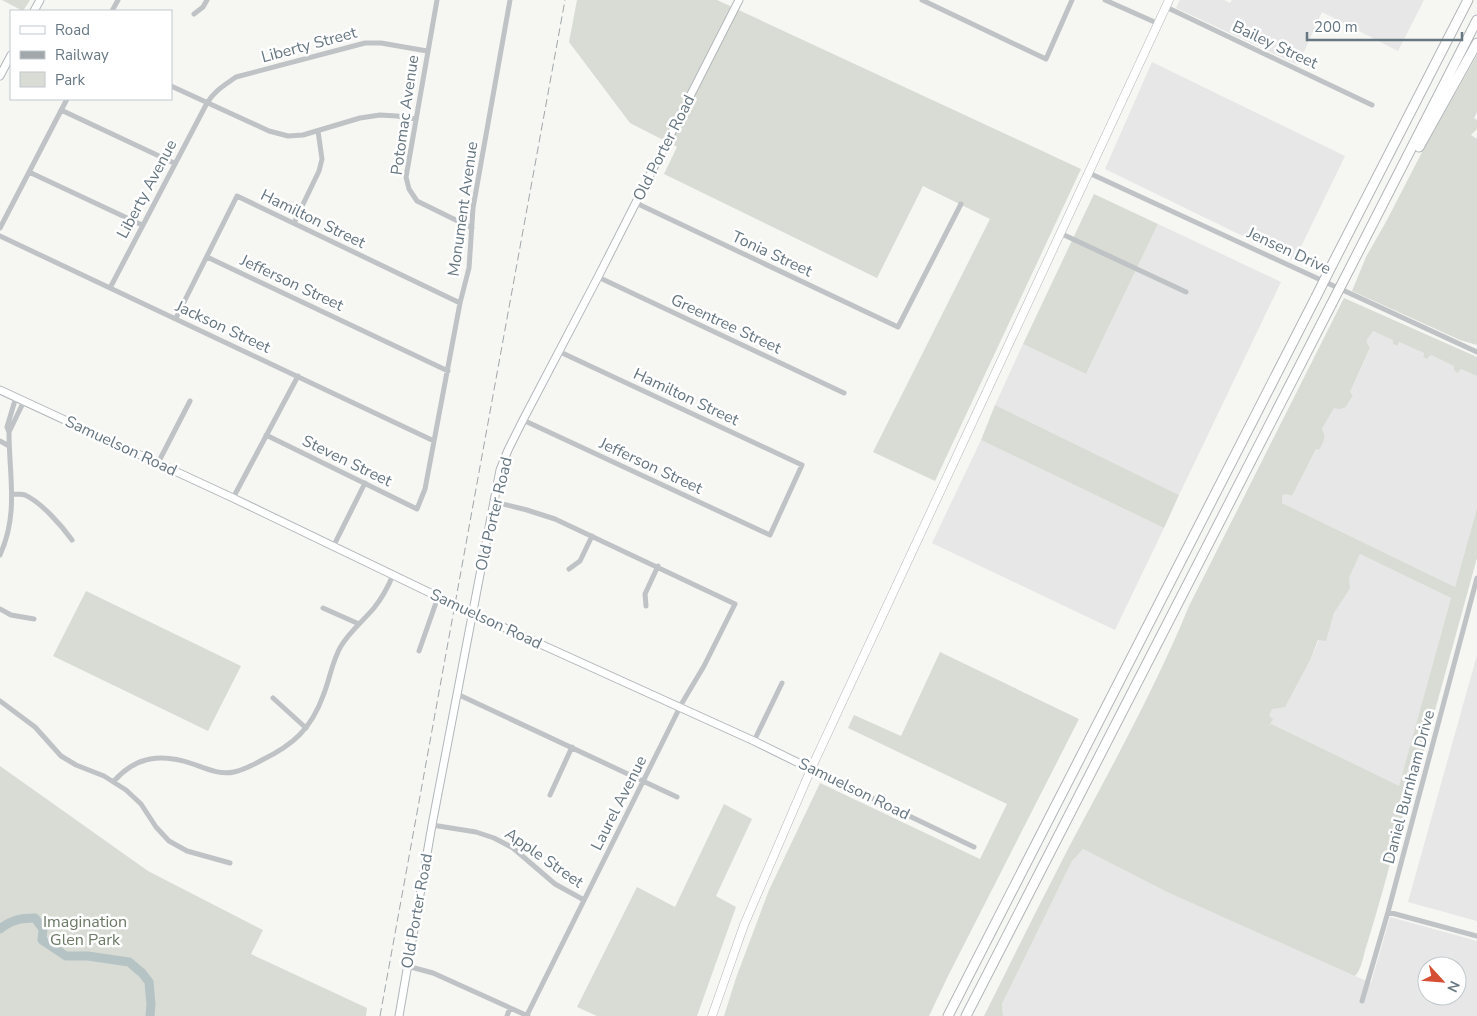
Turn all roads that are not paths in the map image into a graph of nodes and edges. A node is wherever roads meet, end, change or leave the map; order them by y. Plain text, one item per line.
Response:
1 (207, 0) edge
2 (437, 0) edge
3 (510, 0) edge
4 (739, 0) edge
5 (922, 0) edge
6 (1072, 0) edge
7 (1104, 0) edge
8 (1462, 0) edge
9 (1468, 0) edge
10 (1168, 4) edge
11 (194, 14) dead end
12 (1477, 20) edge
13 (1159, 24) junction
14 (1477, 43) edge
15 (427, 51) junction
16 (10, 57) edge
17 (0, 76) edge
18 (1426, 84) junction
19 (172, 86) edge
20 (66, 100) edge
21 (206, 103) junction
22 (1372, 105) dead end
23 (61, 110) junction
24 (416, 119) junction
25 (318, 131) junction
26 (174, 164) junction
27 (29, 172) junction
28 (1089, 173) junction
29 (636, 203) junction
30 (962, 204) dead end
31 (294, 223) junction
32 (142, 225) junction
33 (0, 228) edge
34 (472, 228) junction
35 (1062, 234) junction
36 (0, 236) edge
37 (207, 257) junction
38 (1355, 258) junction
39 (598, 277) junction
40 (110, 288) junction
41 (1186, 292) dead end
42 (460, 303) junction
43 (176, 318) junction
44 (558, 351) junction
45 (1477, 352) edge
46 (448, 371) junction
47 (298, 376) junction
48 (0, 390) edge
49 (844, 392) dead end
50 (16, 398) junction
51 (24, 401) junction
52 (190, 401) dead end
53 (523, 420) junction
54 (9, 432) junction
55 (266, 435) junction
56 (0, 441) edge
57 (434, 441) junction
58 (9, 446) junction
59 (158, 463) junction
60 (365, 483) junction
61 (13, 494) junction
62 (233, 498) junction
63 (495, 502) junction
64 (417, 509) joint
65 (770, 535) joint
66 (592, 536) junction
67 (72, 540) dead end
68 (333, 547) junction
69 (0, 555) edge
70 (658, 566) junction
71 (569, 569) dead end
72 (393, 576) junction
73 (1477, 578) edge
74 (438, 597) junction
75 (646, 606) dead end
76 (323, 608) dead end
77 (0, 609) edge
78 (472, 614) junction
79 (34, 619) dead end
80 (359, 624) junction
81 (419, 652) dead end
82 (782, 683) dead end
83 (457, 694) junction
84 (273, 698) dead end
85 (0, 701) edge
86 (680, 708) junction
87 (306, 728) junction
88 (754, 741) junction
89 (572, 747) junction
90 (811, 769) junction
91 (114, 781) junction
92 (644, 782) junction
93 (550, 795) dead end
94 (677, 797) dead end
95 (432, 825) junction
96 (974, 847) dead end
97 (230, 863) dead end
98 (584, 900) junction
99 (1388, 912) junction
100 (1477, 936) edge
101 (407, 966) junction
102 (1362, 1001) dead end
103 (510, 1008) junction
104 (399, 1016) edge
105 (507, 1016) edge
106 (528, 1016) edge
107 (712, 1016) edge
108 (948, 1016) edge
109 (966, 1016) edge

1 - 11 street
2 - 15 street, Potomac Avenue
3 - 34 street, Monument Avenue
4 - 29 street, Old Porter Road
5 - 6 street
7 - 13 street
8 - 18 highway
9 - 18 highway
10 - 13 main road
10 - 22 street, Bailey Street
12 - 38 highway
13 - 28 main road
14 - 38 highway
15 - 21 street, Liberty Street
15 - 24 street, Potomac Avenue
16 - 17 street
18 - 108 highway, bridge
19 - 21 street
20 - 23 street
21 - 25 street
21 - 26 street, Liberty Avenue
23 - 26 street
23 - 27 street
24 - 25 street
24 - 34 street, Potomac Avenue
25 - 31 street
26 - 32 street, Liberty Avenue
27 - 32 street
27 - 33 street
28 - 35 main road
28 - 45 street, Jensen Drive
29 - 30 street, Tonia Street
29 - 39 street, Old Porter Road
31 - 37 street, Hamilton Street
31 - 42 street, Hamilton Street
32 - 40 street, Liberty Avenue
34 - 42 street, Monument Avenue
35 - 41 street
35 - 90 main road
36 - 40 street, Jackson Street
37 - 43 street
37 - 46 street, Jefferson Street
38 - 109 highway, bridge
39 - 44 street, Old Porter Road
39 - 49 street, Greentree Street
40 - 43 street, Jackson Street
42 - 46 street, Monument Avenue
43 - 47 street, Jackson Street
44 - 53 street, Old Porter Road
44 - 65 street, Hamilton Street
46 - 57 street, Monument Avenue
47 - 55 street
47 - 57 street, Jackson Street
48 - 50 street, Samuelson Road
50 - 51 street, Samuelson Road
50 - 54 street
51 - 54 street
51 - 59 street, Samuelson Road
52 - 59 street
53 - 63 street, Old Porter Road
53 - 65 street, Jefferson Street
54 - 58 street
55 - 60 street, Steven Street
55 - 62 street
56 - 58 street
57 - 64 street, Monument Avenue
58 - 61 street
59 - 62 street, Samuelson Road
60 - 64 street, Steven Street
60 - 68 street
61 - 67 street
61 - 69 street
62 - 68 street, Samuelson Road
63 - 66 street
63 - 78 street, Old Porter Road
66 - 70 street
66 - 71 street
68 - 72 street, Samuelson Road
70 - 75 street
70 - 86 street, Laurel Avenue
72 - 74 street, Samuelson Road
72 - 80 street
73 - 99 street, Daniel Burnham Drive
74 - 78 street, Samuelson Road
74 - 81 street
76 - 80 street
77 - 79 street
78 - 83 street, Old Porter Road
78 - 86 street, Samuelson Road
80 - 87 street
82 - 88 street
83 - 89 street
83 - 95 street, Old Porter Road
84 - 87 street
85 - 91 street
86 - 88 street, Samuelson Road
86 - 92 street, Laurel Avenue
87 - 91 street
88 - 90 street, Samuelson Road
89 - 92 street
89 - 93 street
90 - 96 street, Samuelson Road
90 - 107 main road
91 - 97 street
92 - 94 street
92 - 98 street, Laurel Avenue
95 - 98 street, Apple Street
95 - 101 street, Old Porter Road
98 - 106 street, Laurel Avenue
99 - 100 street
99 - 102 street, Daniel Burnham Drive
101 - 103 street
101 - 104 street, Old Porter Road
103 - 105 street
103 - 106 street

